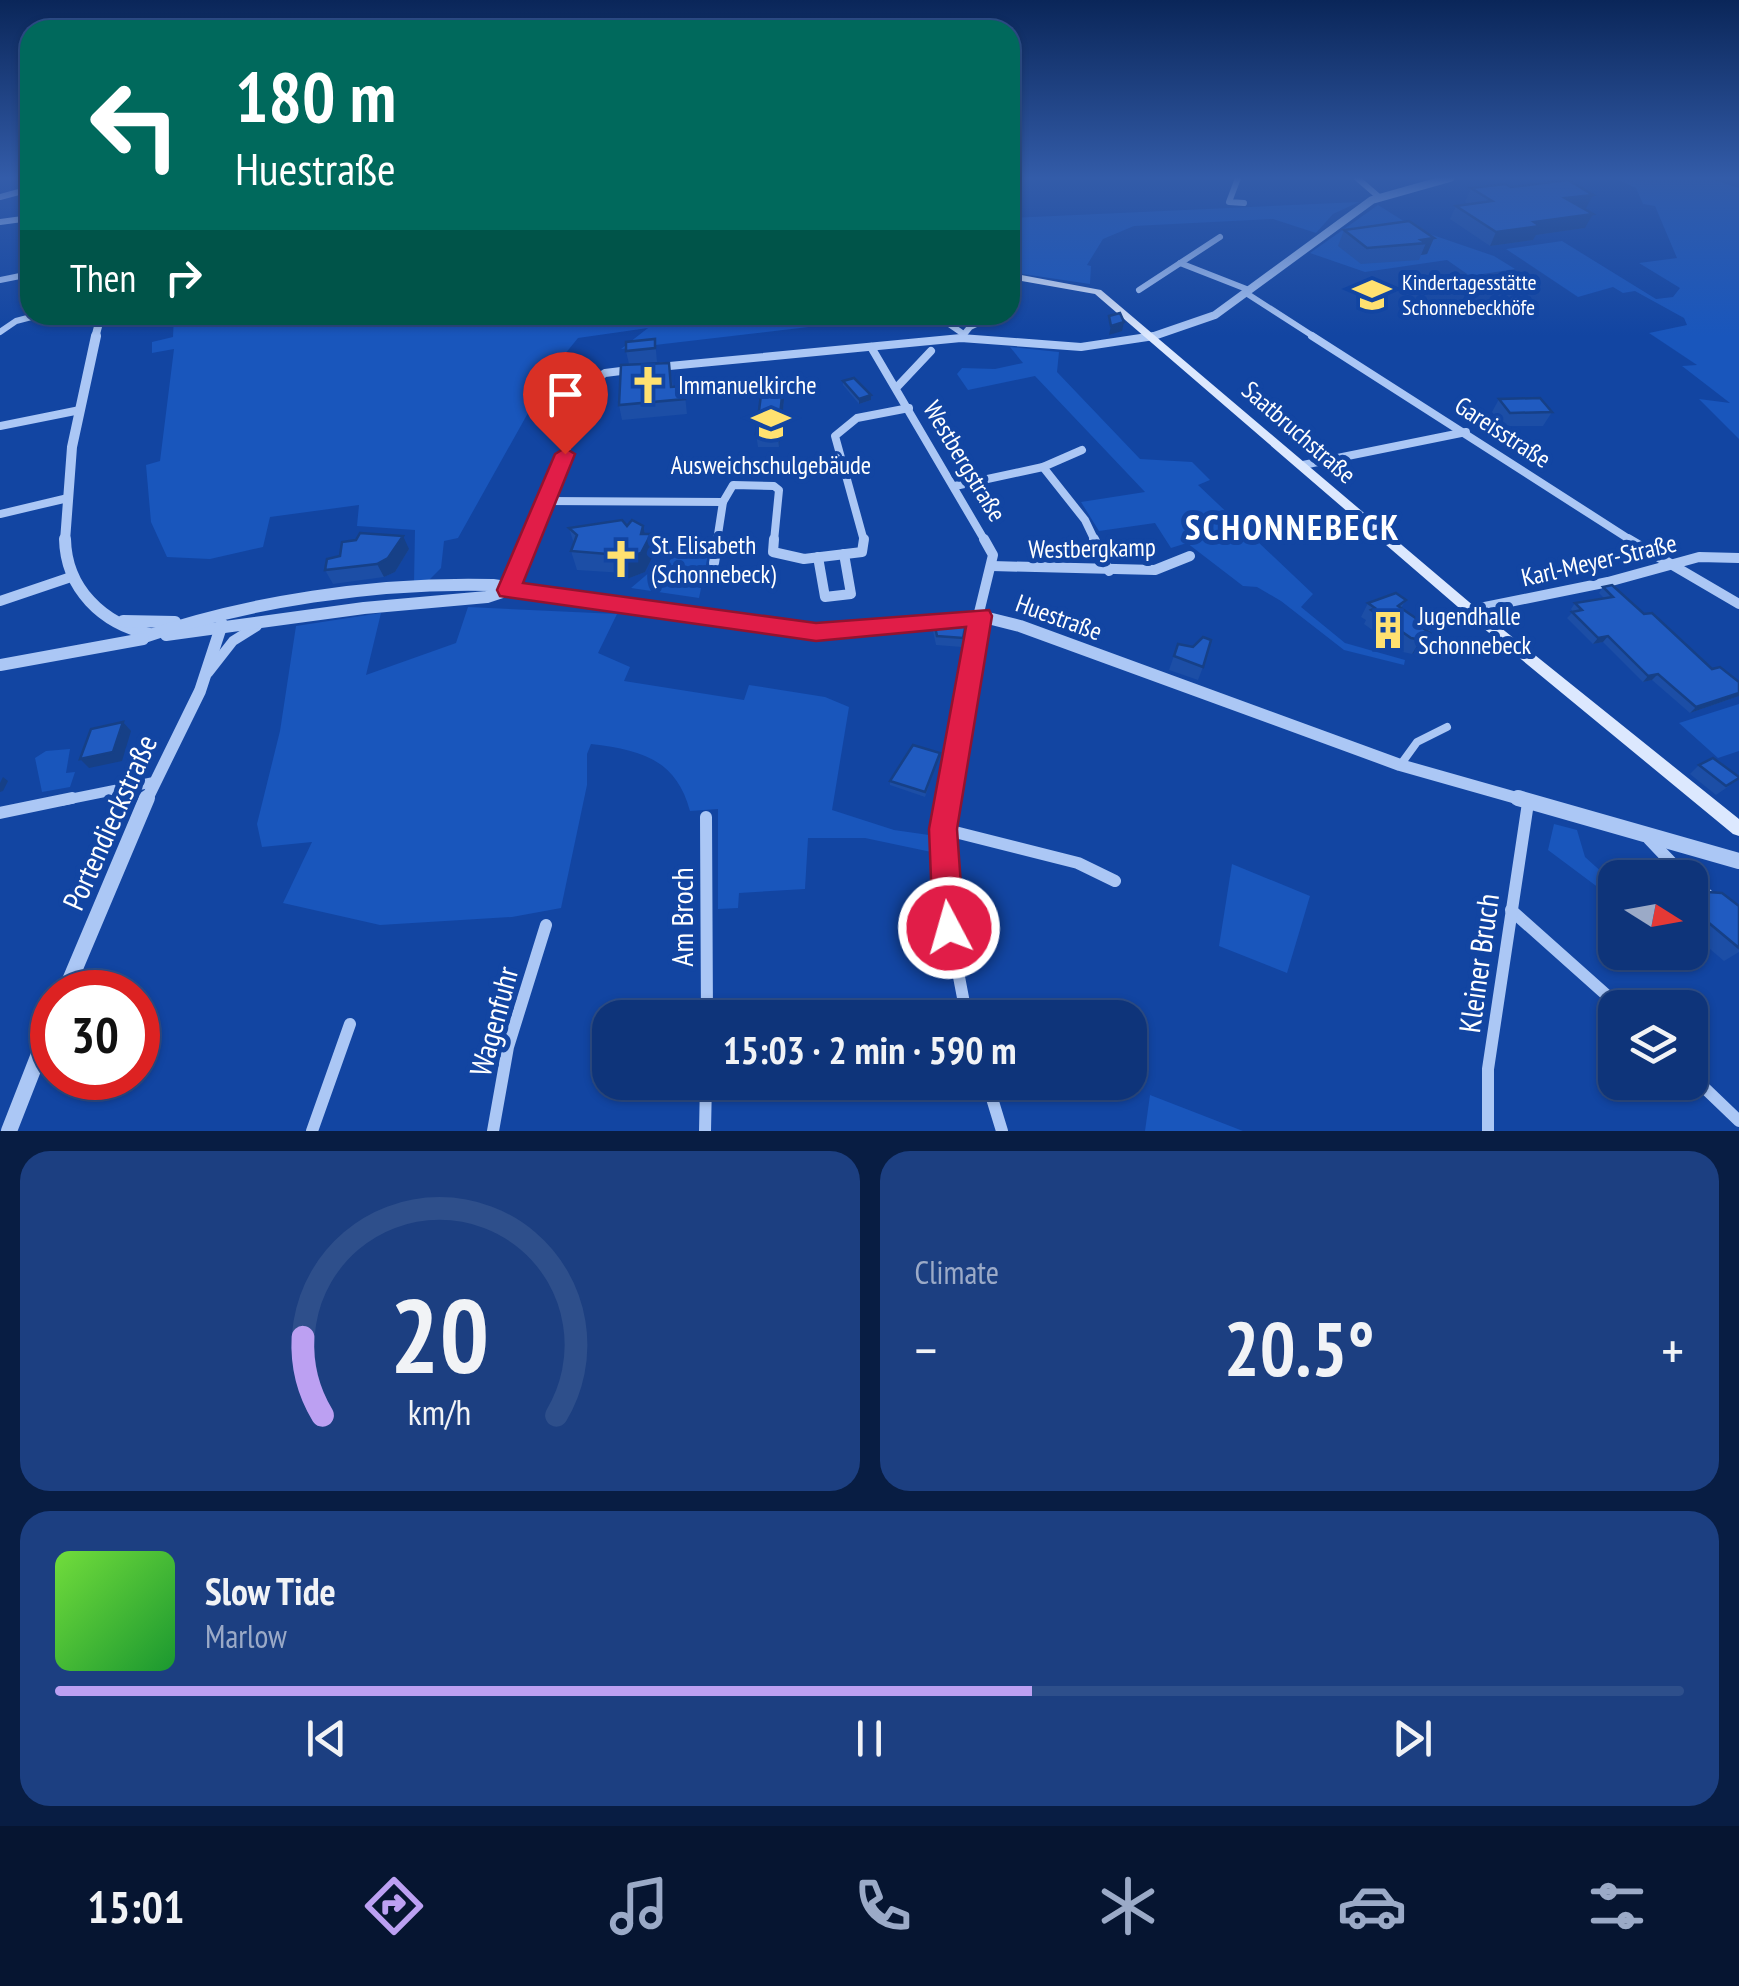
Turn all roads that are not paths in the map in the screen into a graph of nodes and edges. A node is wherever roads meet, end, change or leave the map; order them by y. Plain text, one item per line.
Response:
1 (1331, 231) edge
2 (1220, 237) dead end
3 (1180, 263) junction
4 (1020, 278) edge
5 (1139, 290) dead end
6 (1248, 291) junction
7 (99, 325) edge
8 (948, 325) edge
9 (978, 325) edge
10 (961, 335) junction
11 (1154, 336) junction
12 (870, 347) junction
13 (932, 350) dead end
14 (898, 386) junction
15 (910, 408) junction
16 (80, 410) junction
17 (0, 426) edge
18 (1466, 432) junction
19 (1082, 450) dead end
20 (1303, 465) junction
21 (1043, 466) junction
22 (955, 486) junction
23 (68, 498) junction
24 (546, 502) junction
25 (723, 502) junction
26 (0, 514) edge
27 (844, 554) junction
28 (1190, 556) dead end
29 (818, 557) junction
30 (1739, 558) edge
31 (714, 564) dead end
32 (1670, 565) junction
33 (992, 566) junction
34 (1108, 571) junction
35 (71, 578) junction
36 (508, 590) junction
37 (0, 601) edge
38 (1739, 604) edge
39 (1470, 610) junction
40 (980, 616) junction
41 (194, 620) junction
42 (118, 621) junction
43 (222, 622) junction
44 (260, 624) junction
45 (154, 634) junction
46 (180, 634) junction
47 (138, 640) junction
48 (0, 664) edge
49 (206, 675) junction
50 (1447, 728) dead end
51 (1400, 765) junction
52 (154, 782) junction
53 (1528, 803) junction
54 (0, 813) edge
55 (706, 817) dead end
56 (943, 829) junction
57 (1739, 830) edge
58 (1648, 837) junction
59 (1665, 860) edge
60 (1739, 860) edge
61 (1115, 881) dead end
62 (1708, 895) edge
63 (1511, 910) junction
64 (1727, 910) edge
65 (546, 925) dead end
66 (74, 970) edge
67 (1601, 990) edge
68 (707, 1000) edge
69 (964, 1000) edge
70 (350, 1024) dead end
71 (30, 1076) edge
72 (1708, 1091) edge
73 (706, 1100) edge
74 (993, 1100) edge
75 (1739, 1121) edge
76 (8, 1130) edge
77 (312, 1131) edge
78 (493, 1131) edge
79 (705, 1131) edge
80 (1002, 1131) edge
81 (1488, 1131) edge

1 - 6 street
2 - 3 street
3 - 5 street
3 - 6 street, Gareisstraße
4 - 11 main road, Saatbruchstraße
6 - 11 street
6 - 18 street, Gareisstraße
7 - 16 street
8 - 10 street
9 - 10 street
10 - 11 street
10 - 12 street
11 - 20 main road, Saatbruchstraße
12 - 14 street, Westbergstraße
12 - 24 street
13 - 14 street, Westbergstraße
14 - 15 street, Westbergstraße
15 - 22 street, Westbergstraße
15 - 27 street
16 - 17 street
16 - 23 street
18 - 20 street
18 - 32 street, Gareisstraße
19 - 21 street
20 - 39 main road, Saatbruchstraße
21 - 22 street
21 - 34 street
22 - 33 street, Westbergstraße
23 - 26 street
23 - 35 street
24 - 25 street
24 - 36 street
25 - 29 street
25 - 31 street
27 - 29 street
27 - 29 street
28 - 34 street, Westbergkamp
30 - 32 street, Karl-Meyer-Straße
32 - 38 street, Gareisstraße
32 - 39 street, Karl-Meyer-Straße
33 - 34 street, Westbergkamp
33 - 40 street
35 - 37 street
35 - 42 street
36 - 40 street, Huestraße
36 - 43 street, Huestraße
36 - 44 street, Huestraße
39 - 57 main road, Saatbruchstraße
40 - 51 street, Huestraße
40 - 56 street
41 - 42 street
41 - 43 street
41 - 45 street
42 - 45 street
43 - 44 street, Huestraße
43 - 46 street
43 - 49 street, Portendieckstraße
44 - 49 street, Portendieckstraße
45 - 46 street
45 - 47 street
46 - 47 street
47 - 48 street
49 - 52 street, Portendieckstraße
50 - 51 street
51 - 53 street, Huestraße
52 - 54 street
52 - 66 street, Portendieckstraße
53 - 58 street, Huestraße
53 - 63 street, Kleiner Bruch
55 - 68 street, Am Broch
56 - 61 street
56 - 69 street
58 - 59 street
58 - 60 street, Huestraße
62 - 64 street
63 - 67 street
63 - 81 street, Kleiner Bruch
65 - 78 street, Wagenfuhr
70 - 77 street
71 - 76 street
72 - 75 street
73 - 79 street
74 - 80 street

